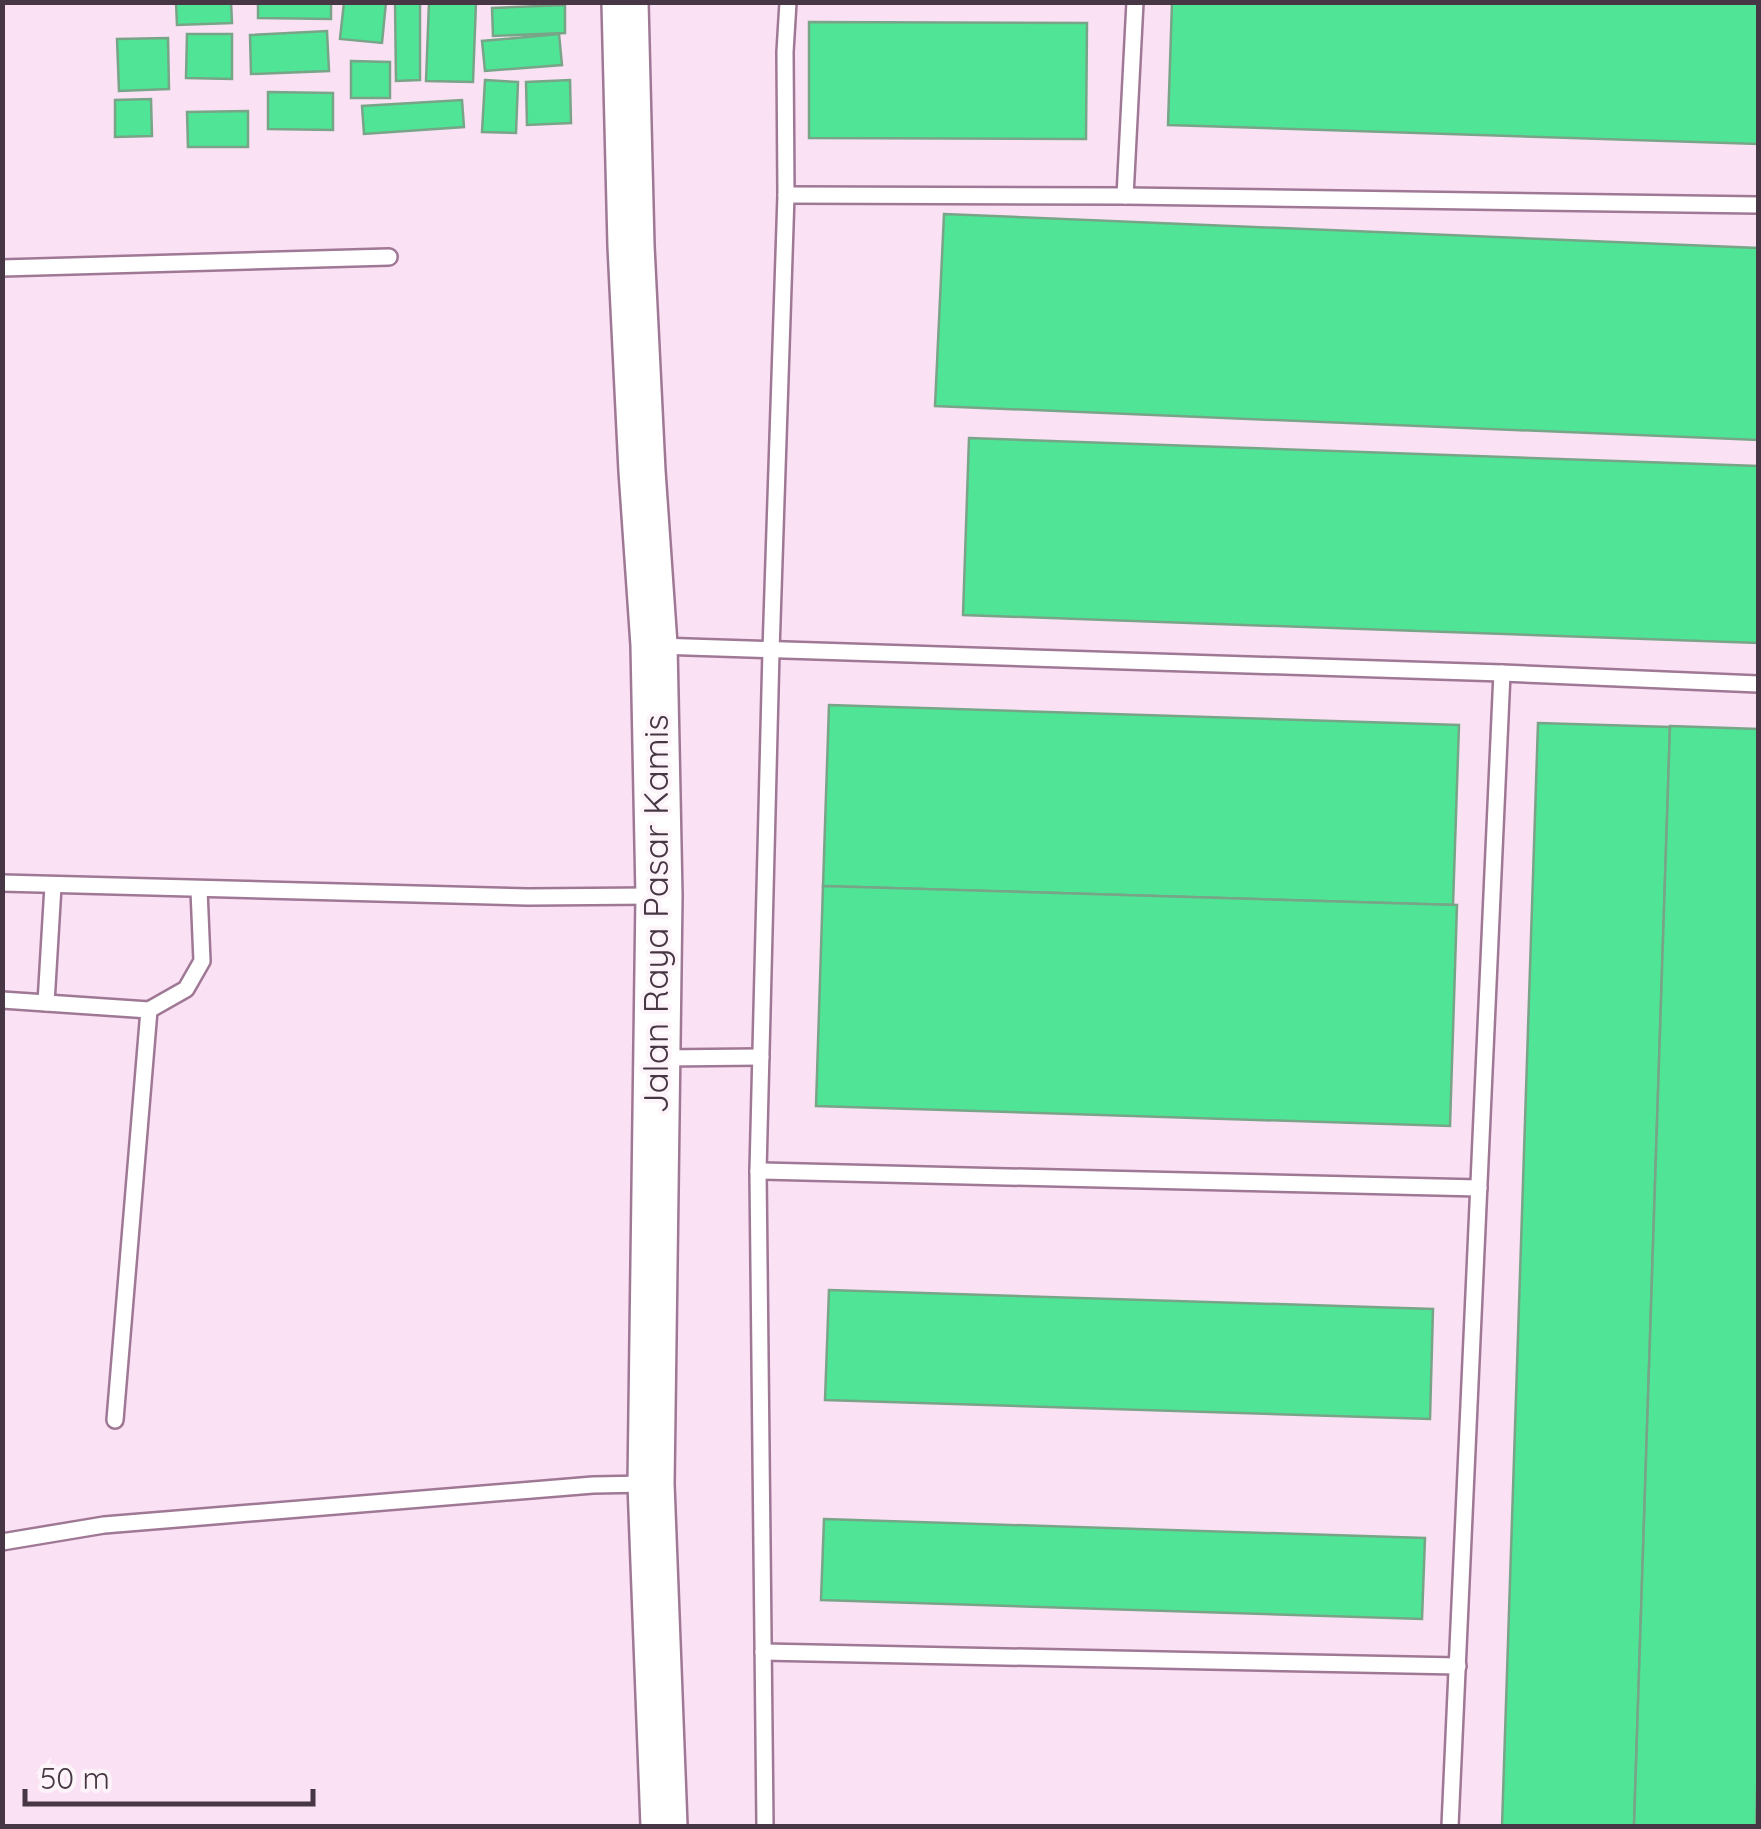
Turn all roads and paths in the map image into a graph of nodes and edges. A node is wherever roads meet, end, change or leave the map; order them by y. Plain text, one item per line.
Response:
1 (625, 2) edge
2 (788, 2) edge
3 (1135, 2) edge
4 (786, 195) junction
5 (1125, 196) junction
6 (1758, 205) edge
7 (389, 257) dead end
8 (2, 268) edge
9 (654, 646) junction
10 (771, 651) junction
11 (1502, 673) junction
12 (1758, 684) edge
13 (2, 883) edge
14 (53, 886) junction
15 (198, 890) junction
16 (659, 896) junction
17 (2, 1000) edge
18 (46, 1003) junction
19 (149, 1010) junction
20 (761, 1057) junction
21 (657, 1058) junction
22 (758, 1171) junction
23 (1479, 1188) junction
24 (115, 1420) dead end
25 (652, 1484) junction
26 (2, 1542) edge
27 (762, 1652) junction
28 (1458, 1666) junction
29 (664, 1826) edge
30 (764, 1826) edge
31 (1450, 1826) edge

1 - 9 main road, Jalan Raya Pasar Kamis
2 - 4 lane
3 - 5 lane
4 - 5 lane
4 - 10 lane
5 - 6 lane
7 - 8 lane
9 - 10 lane
9 - 16 main road, Jalan Raya Pasar Kamis
10 - 11 lane
10 - 20 lane
11 - 12 lane
11 - 23 lane
13 - 14 lane
14 - 15 lane
14 - 18 lane
15 - 16 lane
15 - 19 lane
16 - 21 main road, Jalan Raya Pasar Kamis
17 - 18 lane
18 - 19 lane
19 - 24 lane
20 - 21 lane
20 - 22 lane
21 - 25 main road, Jalan Raya Pasar Kamis
22 - 23 lane
22 - 27 lane
23 - 28 lane
25 - 26 lane
25 - 29 main road, Jalan Raya Pasar Kamis
27 - 28 lane
27 - 30 lane
28 - 31 lane

